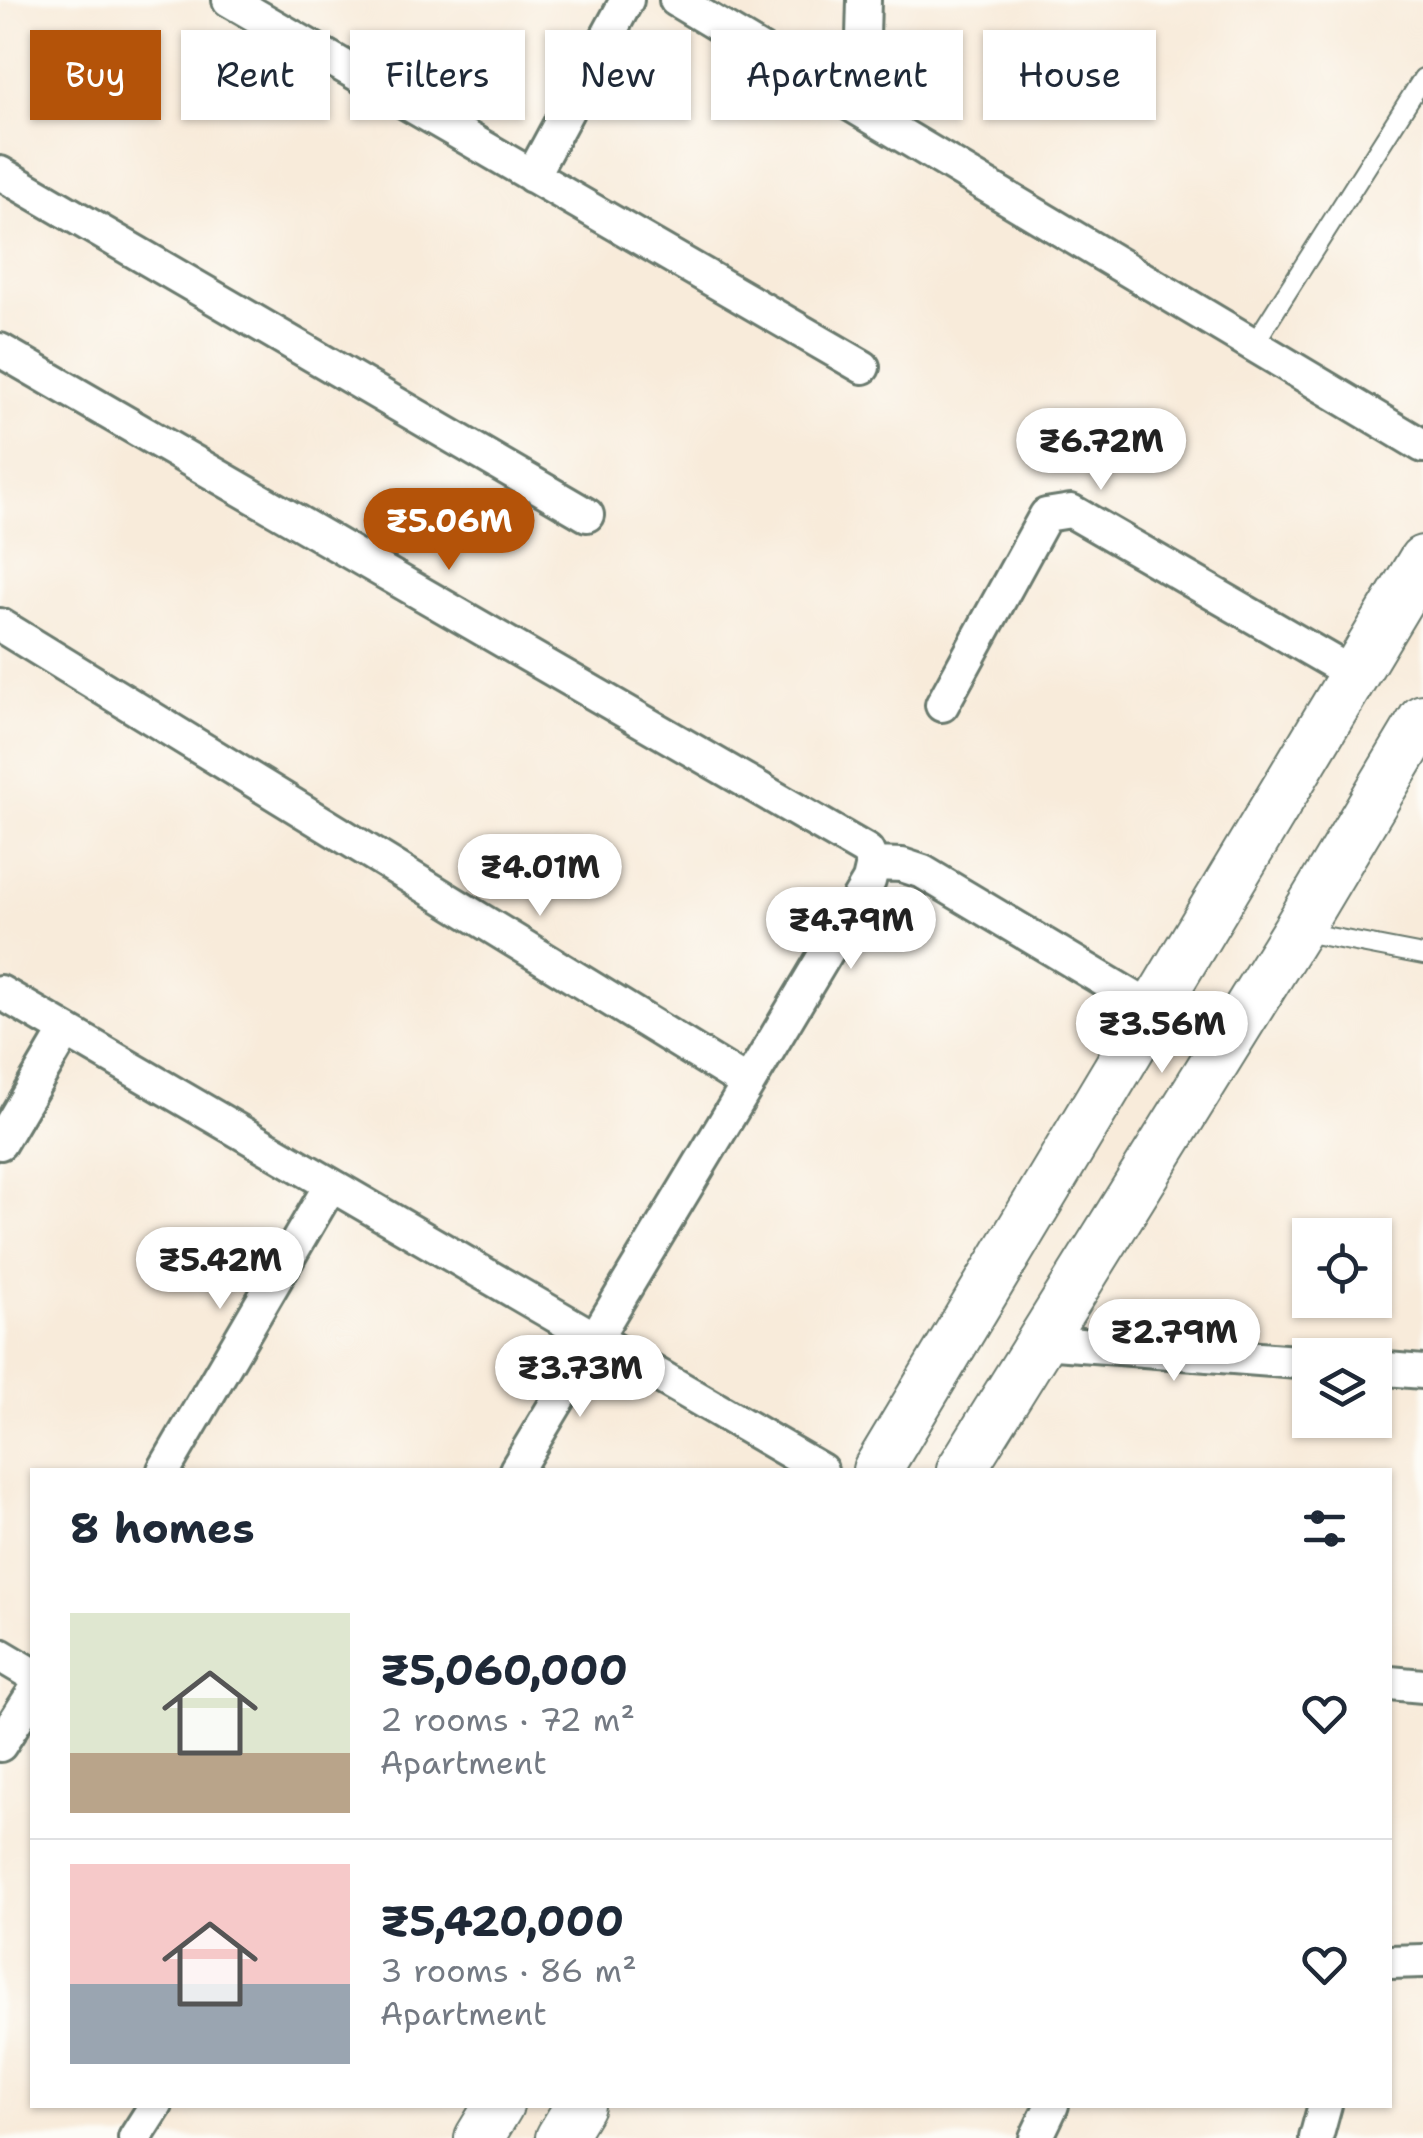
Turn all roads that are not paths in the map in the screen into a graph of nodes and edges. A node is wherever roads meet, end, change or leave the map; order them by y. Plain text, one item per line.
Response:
1 (229, 0) edge
2 (627, 0) edge
3 (676, 0) edge
4 (864, 0) edge
5 (727, 30) edge
6 (863, 30) edge
7 (1423, 78) edge
8 (879, 120) edge
9 (0, 172) edge
10 (532, 176) junction
11 (1254, 344) junction
12 (0, 350) edge
13 (862, 367) dead end
14 (1423, 446) edge
15 (587, 514) dead end
16 (1423, 560) edge
17 (0, 625) edge
18 (1352, 674) junction
19 (942, 706) dead end
20 (1423, 719) edge
21 (873, 864) junction
22 (1297, 930) junction
23 (1423, 955) edge
24 (0, 992) edge
25 (1154, 1010) junction
26 (66, 1031) junction
27 (748, 1084) junction
28 (0, 1143) edge
29 (330, 1186) junction
30 (590, 1339) junction
31 (1042, 1342) junction
32 (1292, 1362) edge
33 (1392, 1369) edge
34 (1423, 1372) edge
35 (165, 1468) edge
36 (517, 1468) edge
37 (817, 1468) edge
38 (878, 1468) edge
39 (963, 1468) edge
40 (0, 1655) edge
41 (30, 1673) edge
42 (1392, 1683) edge
43 (1423, 1686) edge
44 (30, 1698) edge
45 (0, 1746) edge
46 (1392, 1962) edge
47 (1423, 1962) edge
48 (154, 2108) edge
49 (497, 2108) edge
50 (578, 2108) edge
51 (1051, 2108) edge
52 (1324, 2108) edge
53 (135, 2138) edge
54 (480, 2138) edge
55 (560, 2138) edge
56 (1036, 2138) edge
57 (1316, 2138) edge

1 - 10 street
2 - 10 street
3 - 5 street
4 - 6 street
7 - 11 lane
8 - 11 street
9 - 15 street
10 - 13 street
11 - 14 street
12 - 21 street
16 - 18 main road
17 - 27 street
18 - 19 street
18 - 25 main road
20 - 22 main road
21 - 25 street
21 - 27 street
22 - 23 lane
22 - 31 main road
24 - 26 street
25 - 38 main road
26 - 28 street
26 - 29 street
27 - 30 street
29 - 30 street
29 - 35 street
30 - 36 street
30 - 37 street
31 - 32 street
31 - 39 main road
33 - 34 street
40 - 41 street
42 - 43 street
44 - 45 street
46 - 47 street
48 - 53 street
49 - 54 main road
50 - 55 main road
51 - 56 street
52 - 57 street

